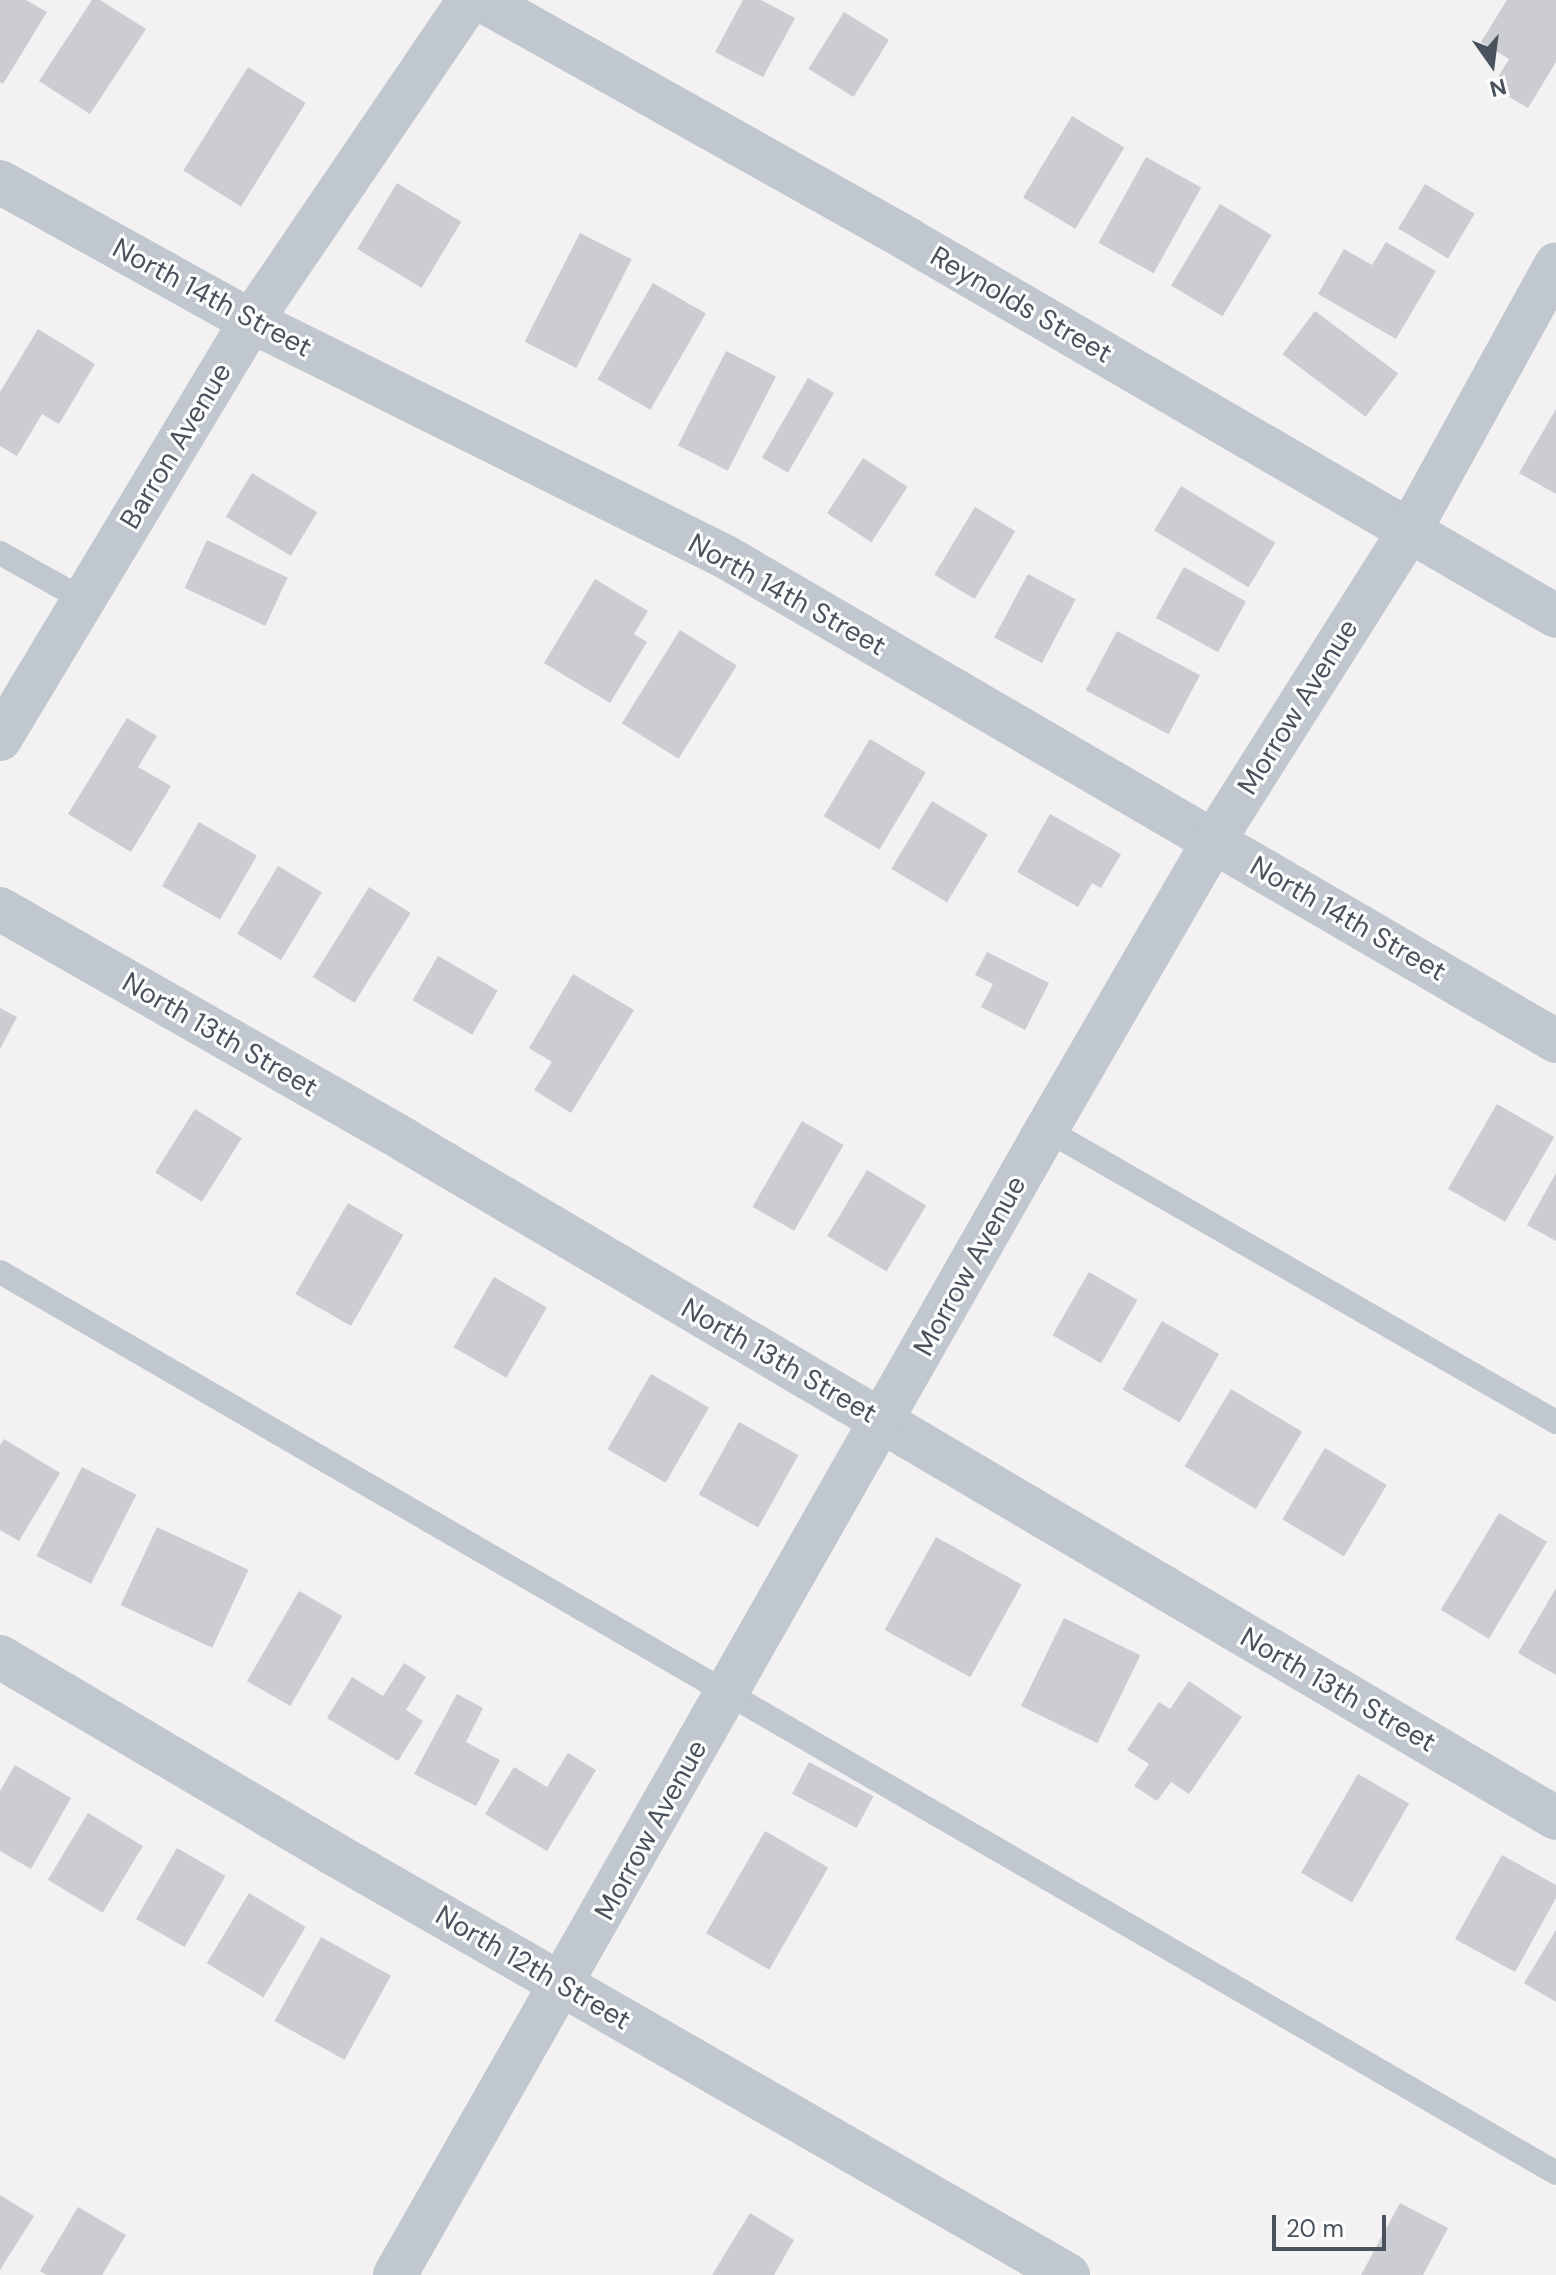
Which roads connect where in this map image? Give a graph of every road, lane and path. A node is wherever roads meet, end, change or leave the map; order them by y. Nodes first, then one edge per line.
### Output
1 (469, 0) edge
2 (482, 0) edge
3 (0, 182) edge
4 (1556, 264) edge
5 (251, 321) junction
6 (1410, 530) junction
7 (0, 553) edge
8 (84, 600) junction
9 (1556, 616) edge
10 (0, 739) edge
11 (1214, 840) junction
12 (0, 909) edge
13 (1556, 1041) edge
14 (1047, 1130) junction
15 (0, 1272) edge
16 (882, 1421) junction
17 (1556, 1422) edge
18 (0, 1657) edge
19 (728, 1692) junction
20 (1556, 1818) edge
21 (563, 1985) junction
22 (1556, 2173) edge
23 (407, 2271) edge
24 (1068, 2275) edge

1 - 5 street, Barron Avenue
2 - 6 street, Reynolds Street
3 - 5 street, North 14th Street
4 - 6 street, Morrow Avenue
5 - 8 street, Barron Avenue
5 - 11 street, North 14th Street
6 - 9 street, Reynolds Street
6 - 11 street, Morrow Avenue
7 - 8 lane
8 - 10 street, Barron Avenue
11 - 13 street, North 14th Street
11 - 14 street, Morrow Avenue
12 - 16 street, North 13th Street
14 - 16 street, Morrow Avenue
14 - 17 lane
15 - 19 lane
16 - 19 street, Morrow Avenue
16 - 20 street, North 13th Street
18 - 21 street, North 12th Street
19 - 21 street, Morrow Avenue
19 - 22 lane
21 - 23 street, Morrow Avenue
21 - 24 street, North 12th Street

